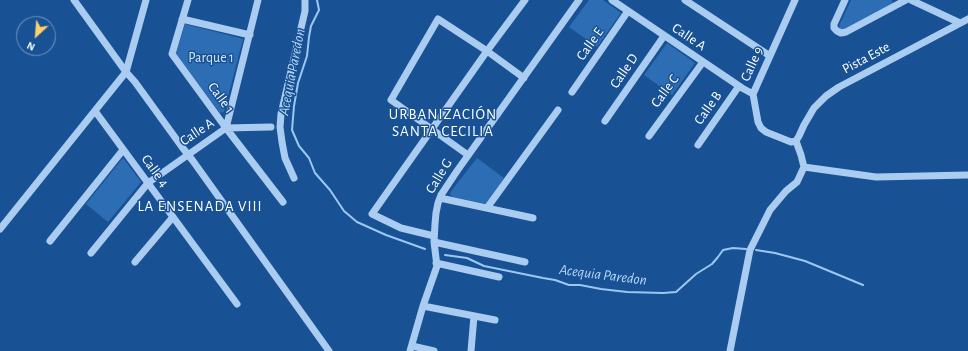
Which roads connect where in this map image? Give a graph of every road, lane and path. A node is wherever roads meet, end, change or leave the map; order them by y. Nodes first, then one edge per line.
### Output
1 (74, 0) edge
2 (146, 0) edge
3 (188, 0) edge
4 (258, 0) edge
5 (305, 0) edge
6 (525, 0) edge
7 (579, 0) edge
8 (612, 0) edge
9 (685, 0) edge
10 (796, 0) edge
11 (845, 0) edge
12 (906, 0) edge
13 (910, 0) edge
14 (628, 12) junction
15 (968, 19) edge
16 (182, 20) junction
17 (960, 23) junction
18 (250, 35) junction
19 (664, 36) junction
20 (487, 51) junction
21 (770, 56) junction
22 (703, 62) junction
23 (126, 72) junction
24 (524, 78) junction
25 (739, 86) junction
26 (572, 92) dead end
27 (753, 94) junction
28 (558, 110) dead end
29 (95, 111) junction
30 (606, 121) dead end
31 (271, 127) dead end
32 (226, 128) junction
33 (432, 130) junction
34 (649, 136) dead end
35 (796, 141) junction
36 (698, 145) dead end
37 (123, 150) junction
38 (187, 154) junction
39 (468, 155) junction
40 (804, 167) junction
41 (968, 175) edge
42 (294, 178) dead end
43 (148, 183) junction
44 (440, 198) junction
45 (283, 202) dead end
46 (487, 208) junction
47 (173, 217) junction
48 (534, 218) dead end
49 (0, 229) edge
50 (434, 240) junction
51 (50, 241) dead end
52 (91, 252) dead end
53 (135, 262) dead end
54 (525, 262) dead end
55 (436, 263) junction
56 (499, 277) dead end
57 (237, 304) dead end
58 (423, 306) junction
59 (474, 316) junction
60 (495, 320) dead end
61 (411, 349) edge
62 (329, 351) edge
63 (434, 351) edge
64 (471, 351) edge
65 (730, 351) edge

1 - 23 street
2 - 23 street
3 - 16 street, Calle 1
4 - 18 street, Calle A
5 - 42 street
6 - 20 street
7 - 24 street, Calle G
8 - 14 street, Calle A
9 - 21 street
10 - 21 street, Calle 9
11 - 12 street
13 - 17 street
14 - 19 street, Calle A
14 - 26 street, Calle E
15 - 17 street, Pista Este
16 - 18 street
16 - 32 street, Calle 1
17 - 35 street, Pista Este
18 - 32 street, Calle A
19 - 22 street, Calle A
19 - 30 street, Calle D
20 - 24 street
20 - 33 street
20 - 33 street
21 - 27 street, Calle 9
22 - 25 street, Calle A
22 - 34 street, Calle C
23 - 29 street
23 - 38 street
24 - 39 street, Calle G
25 - 27 street, Calle A
25 - 36 street, Calle B
27 - 35 street, Calle 9
28 - 46 street
29 - 37 street, Calle 4
29 - 49 street
31 - 32 street
32 - 38 street, Calle A
32 - 45 street, Calle 1
33 - 39 street
33 - 50 street
35 - 40 street
37 - 43 street, Calle 4
37 - 51 street
38 - 43 street, Calle A
38 - 62 street
39 - 44 street, Calle G
40 - 41 street
40 - 65 street
43 - 47 street, Calle 4
43 - 52 street, Calle A
44 - 46 street
44 - 50 street, Calle G
46 - 48 street
47 - 53 street
47 - 57 street, Calle 4
50 - 54 street
50 - 55 street, Calle G
55 - 56 street
55 - 58 street, Calle G
58 - 59 street
58 - 61 street, Calle G
59 - 60 street
59 - 64 street
61 - 63 street

